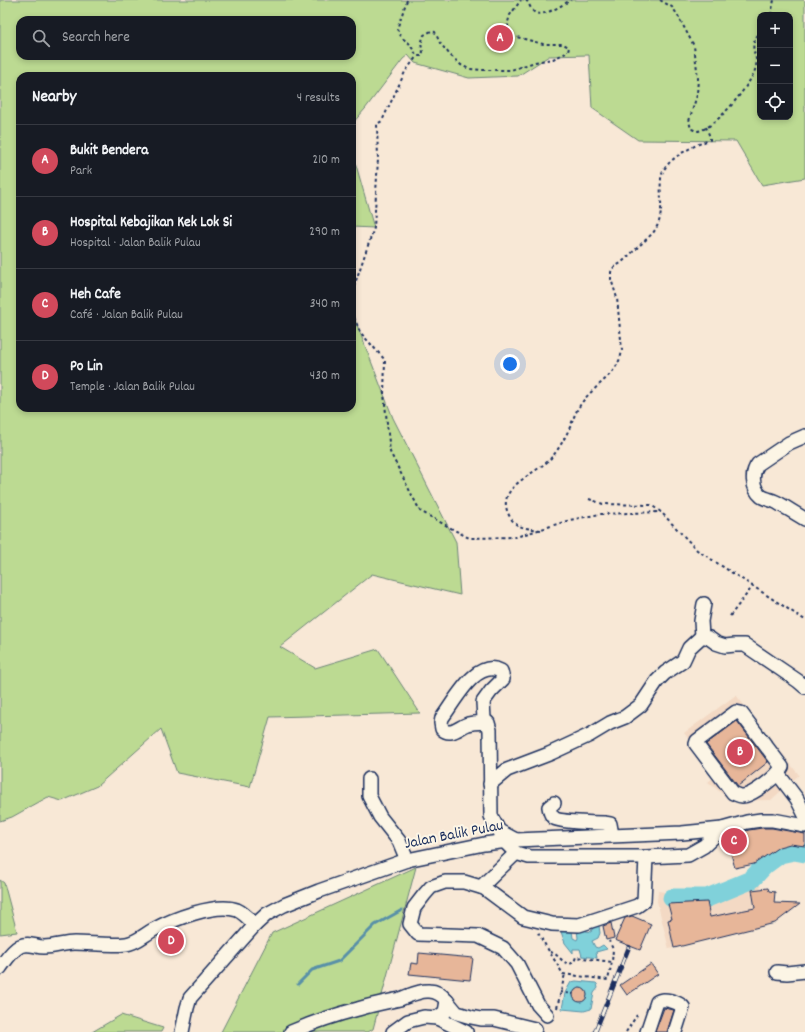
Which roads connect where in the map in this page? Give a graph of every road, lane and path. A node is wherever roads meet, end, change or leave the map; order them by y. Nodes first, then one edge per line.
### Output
1 (407, 0) edge
2 (521, 0) edge
3 (526, 0) edge
4 (571, 0) edge
5 (660, 0) edge
6 (774, 0) edge
7 (771, 12) edge
8 (757, 36) edge
9 (417, 56) junction
10 (706, 127) junction
11 (356, 280) edge
12 (356, 322) edge
13 (805, 436) edge
14 (589, 499) dead end
15 (661, 512) junction
16 (805, 519) edge
17 (541, 530) junction
18 (753, 586) junction
19 (704, 604) dead end
20 (730, 616) dead end
21 (805, 620) edge
22 (702, 636) junction
23 (805, 687) edge
24 (488, 723) junction
25 (778, 774) junction
26 (369, 779) dead end
27 (490, 784) junction
28 (554, 803) dead end
29 (805, 815) edge
30 (805, 826) edge
31 (722, 829) junction
32 (612, 835) junction
33 (510, 840) junction
34 (516, 853) junction
35 (646, 857) junction
36 (407, 860) junction
37 (481, 887) junction
38 (256, 925) junction
39 (533, 930) dead end
40 (608, 941) dead end
41 (550, 952) junction
42 (612, 962) junction
43 (0, 968) edge
44 (805, 971) edge
45 (777, 972) dead end
46 (564, 974) junction
47 (560, 992) junction
48 (573, 994) dead end
49 (447, 1001) junction
50 (552, 1011) joint
51 (637, 1015) dead end
52 (437, 1018) junction
53 (535, 1029) dead end
54 (182, 1032) edge
55 (291, 1032) edge
56 (393, 1032) edge
57 (466, 1032) edge
58 (626, 1032) edge
59 (647, 1032) edge
60 (675, 1032) edge

1 - 9 path
2 - 9 path
3 - 4 path
5 - 10 path
6 - 7 path
8 - 10 path
9 - 11 path
10 - 17 path
12 - 17 path
13 - 16 street
14 - 15 path
15 - 17 path
15 - 18 path
18 - 20 path
18 - 21 path
19 - 22 street
22 - 23 street
22 - 27 street
24 - 24 street
24 - 27 street
25 - 25 street
25 - 29 street
26 - 36 street
27 - 33 street
28 - 32 street
30 - 31 street, Jalan Balik Pulau
31 - 32 street, Jalan Balik Pulau
31 - 35 street
32 - 33 street, Jalan Balik Pulau
33 - 34 street
33 - 36 street, Jalan Balik Pulau
34 - 35 street
34 - 37 street
35 - 37 street
36 - 38 street, Jalan Balik Pulau
37 - 50 street
38 - 43 street
38 - 54 street, Jalan Balik Pulau
39 - 41 path
40 - 42 path
41 - 42 path
41 - 46 path
42 - 46 path
44 - 45 street
46 - 47 path
47 - 48 path
47 - 50 path
49 - 52 street
49 - 53 street
49 - 55 street
51 - 58 path
52 - 56 street
52 - 57 street
59 - 60 street

